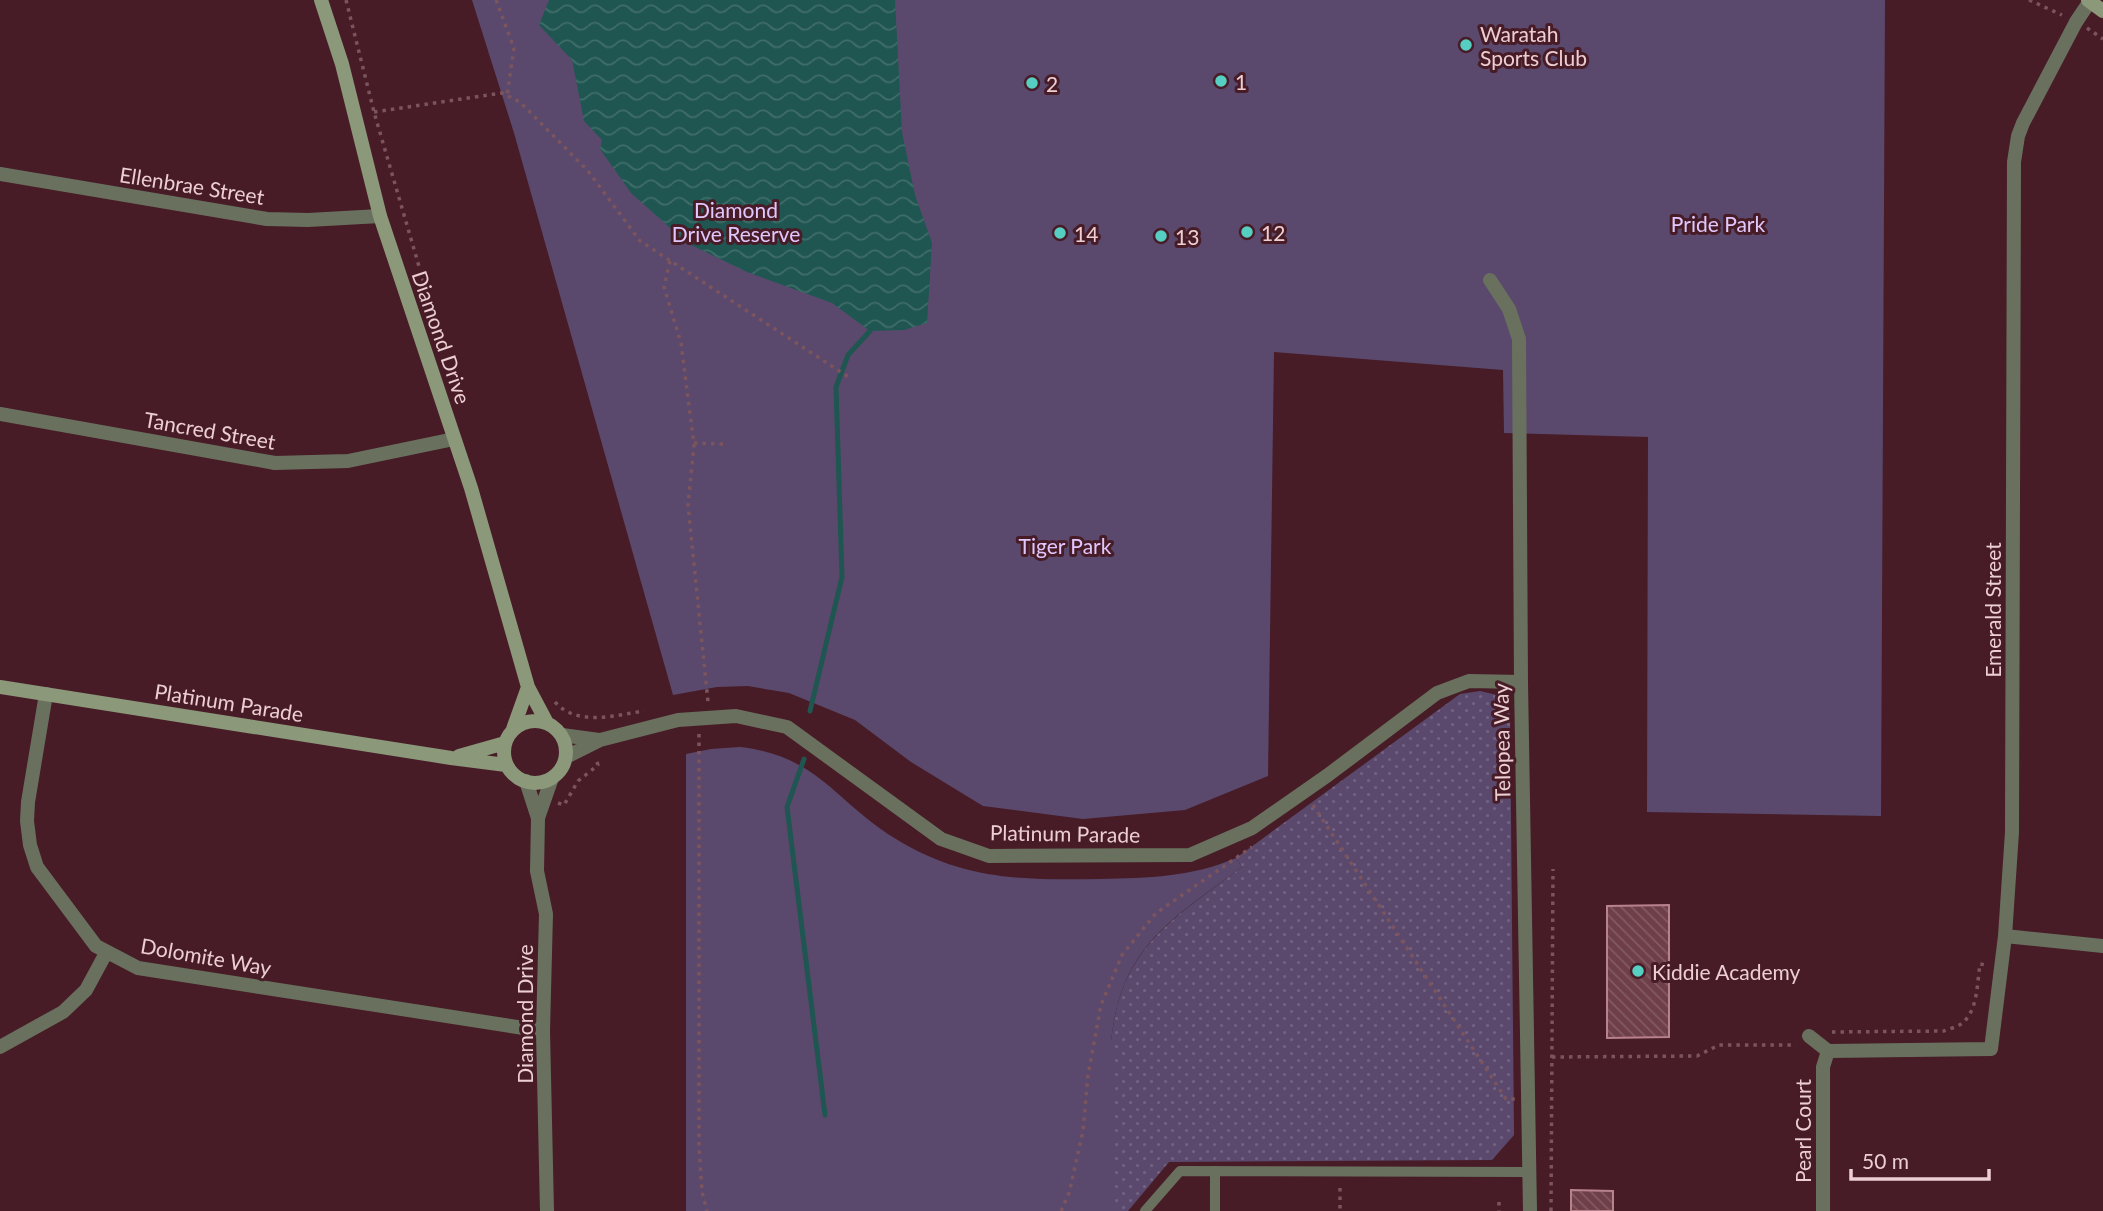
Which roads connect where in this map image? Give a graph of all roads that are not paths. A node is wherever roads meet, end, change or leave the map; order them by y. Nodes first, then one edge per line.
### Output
1 (321, 0) edge
2 (2089, 1) edge
3 (2103, 11) edge
4 (0, 174) edge
5 (380, 216) junction
6 (1490, 280) dead end
7 (0, 414) edge
8 (454, 439) junction
9 (1521, 682) junction
10 (0, 687) edge
11 (528, 687) junction
12 (46, 694) junction
13 (546, 722) junction
14 (513, 729) junction
15 (562, 736) junction
16 (594, 741) junction
17 (505, 743) junction
18 (566, 757) junction
19 (451, 758) junction
20 (506, 765) junction
21 (552, 778) junction
22 (526, 781) junction
23 (538, 818) junction
24 (2005, 936) junction
25 (2103, 946) edge
26 (106, 953) junction
27 (543, 1031) junction
28 (1812, 1038) road end
29 (0, 1046) edge
30 (1828, 1051) junction
31 (1215, 1171) junction
32 (1531, 1172) junction
33 (547, 1211) edge
34 (1145, 1211) edge
35 (1215, 1211) edge
36 (1530, 1211) edge
37 (1823, 1211) edge

1 - 5 street, Diamond Drive
2 - 3 street
2 - 24 street, Emerald Street
4 - 5 street, Ellenbrae Street
5 - 8 street, Diamond Drive
6 - 9 street, Telopea Way
7 - 8 street, Tancred Street
8 - 11 street, Diamond Drive
9 - 16 street, Platinum Parade
9 - 32 street, Telopea Way
10 - 12 street, Platinum Parade
11 - 13 street, Diamond Drive
11 - 14 street
12 - 19 street, Platinum Parade
12 - 26 street, Dolomite Way
13 - 14 street
13 - 15 street
14 - 17 street
15 - 16 street, Platinum Parade
15 - 18 street
16 - 18 street, Platinum Parade
17 - 19 street, Platinum Parade
17 - 20 street
18 - 21 street
19 - 20 street, Platinum Parade
20 - 22 street
21 - 22 street
21 - 23 street, Diamond Drive
22 - 23 street, Diamond Drive
23 - 27 street, Diamond Drive
24 - 25 street
24 - 30 street, Emerald Street
26 - 27 street, Dolomite Way
26 - 29 street
27 - 33 street, Diamond Drive
28 - 30 street
30 - 37 street, Pearl Court
31 - 32 lane
31 - 34 lane
31 - 35 lane
32 - 36 street, Telopea Way

